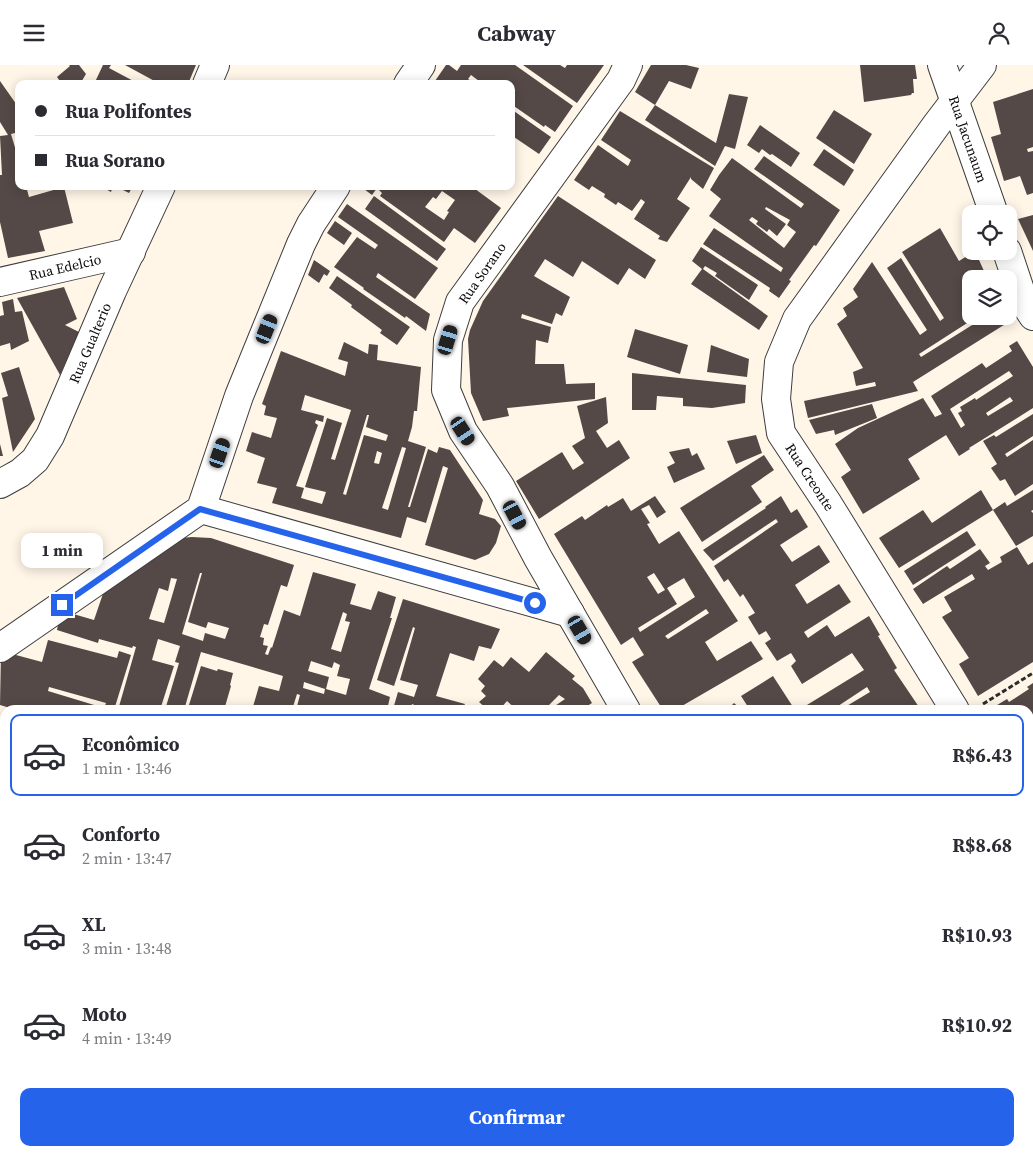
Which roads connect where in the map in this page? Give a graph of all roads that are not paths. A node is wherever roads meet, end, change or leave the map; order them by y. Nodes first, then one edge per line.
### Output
1 (215, 65) edge
2 (421, 65) edge
3 (628, 65) edge
4 (942, 65) edge
5 (982, 65) edge
6 (209, 80) edge
7 (411, 80) edge
8 (955, 102) junction
9 (159, 190) edge
10 (333, 190) edge
11 (991, 205) edge
12 (130, 252) junction
13 (1010, 260) edge
14 (0, 282) edge
15 (1033, 316) edge
16 (0, 484) edge
17 (200, 509) junction
18 (570, 613) junction
19 (0, 648) edge
20 (623, 705) edge
21 (952, 705) edge

1 - 6 street
2 - 7 street
3 - 18 street, Rua Sorano
4 - 8 street, Rua Jacunaum
5 - 8 street, Rua Creonte
8 - 11 street, Rua Jacunaum
8 - 21 street, Rua Creonte
9 - 12 street, Rua Gualterio
10 - 17 street
12 - 14 street, Rua Edelcio
12 - 16 street, Rua Gualterio
13 - 15 street
17 - 18 street
17 - 19 street
18 - 20 street, Rua Sorano

